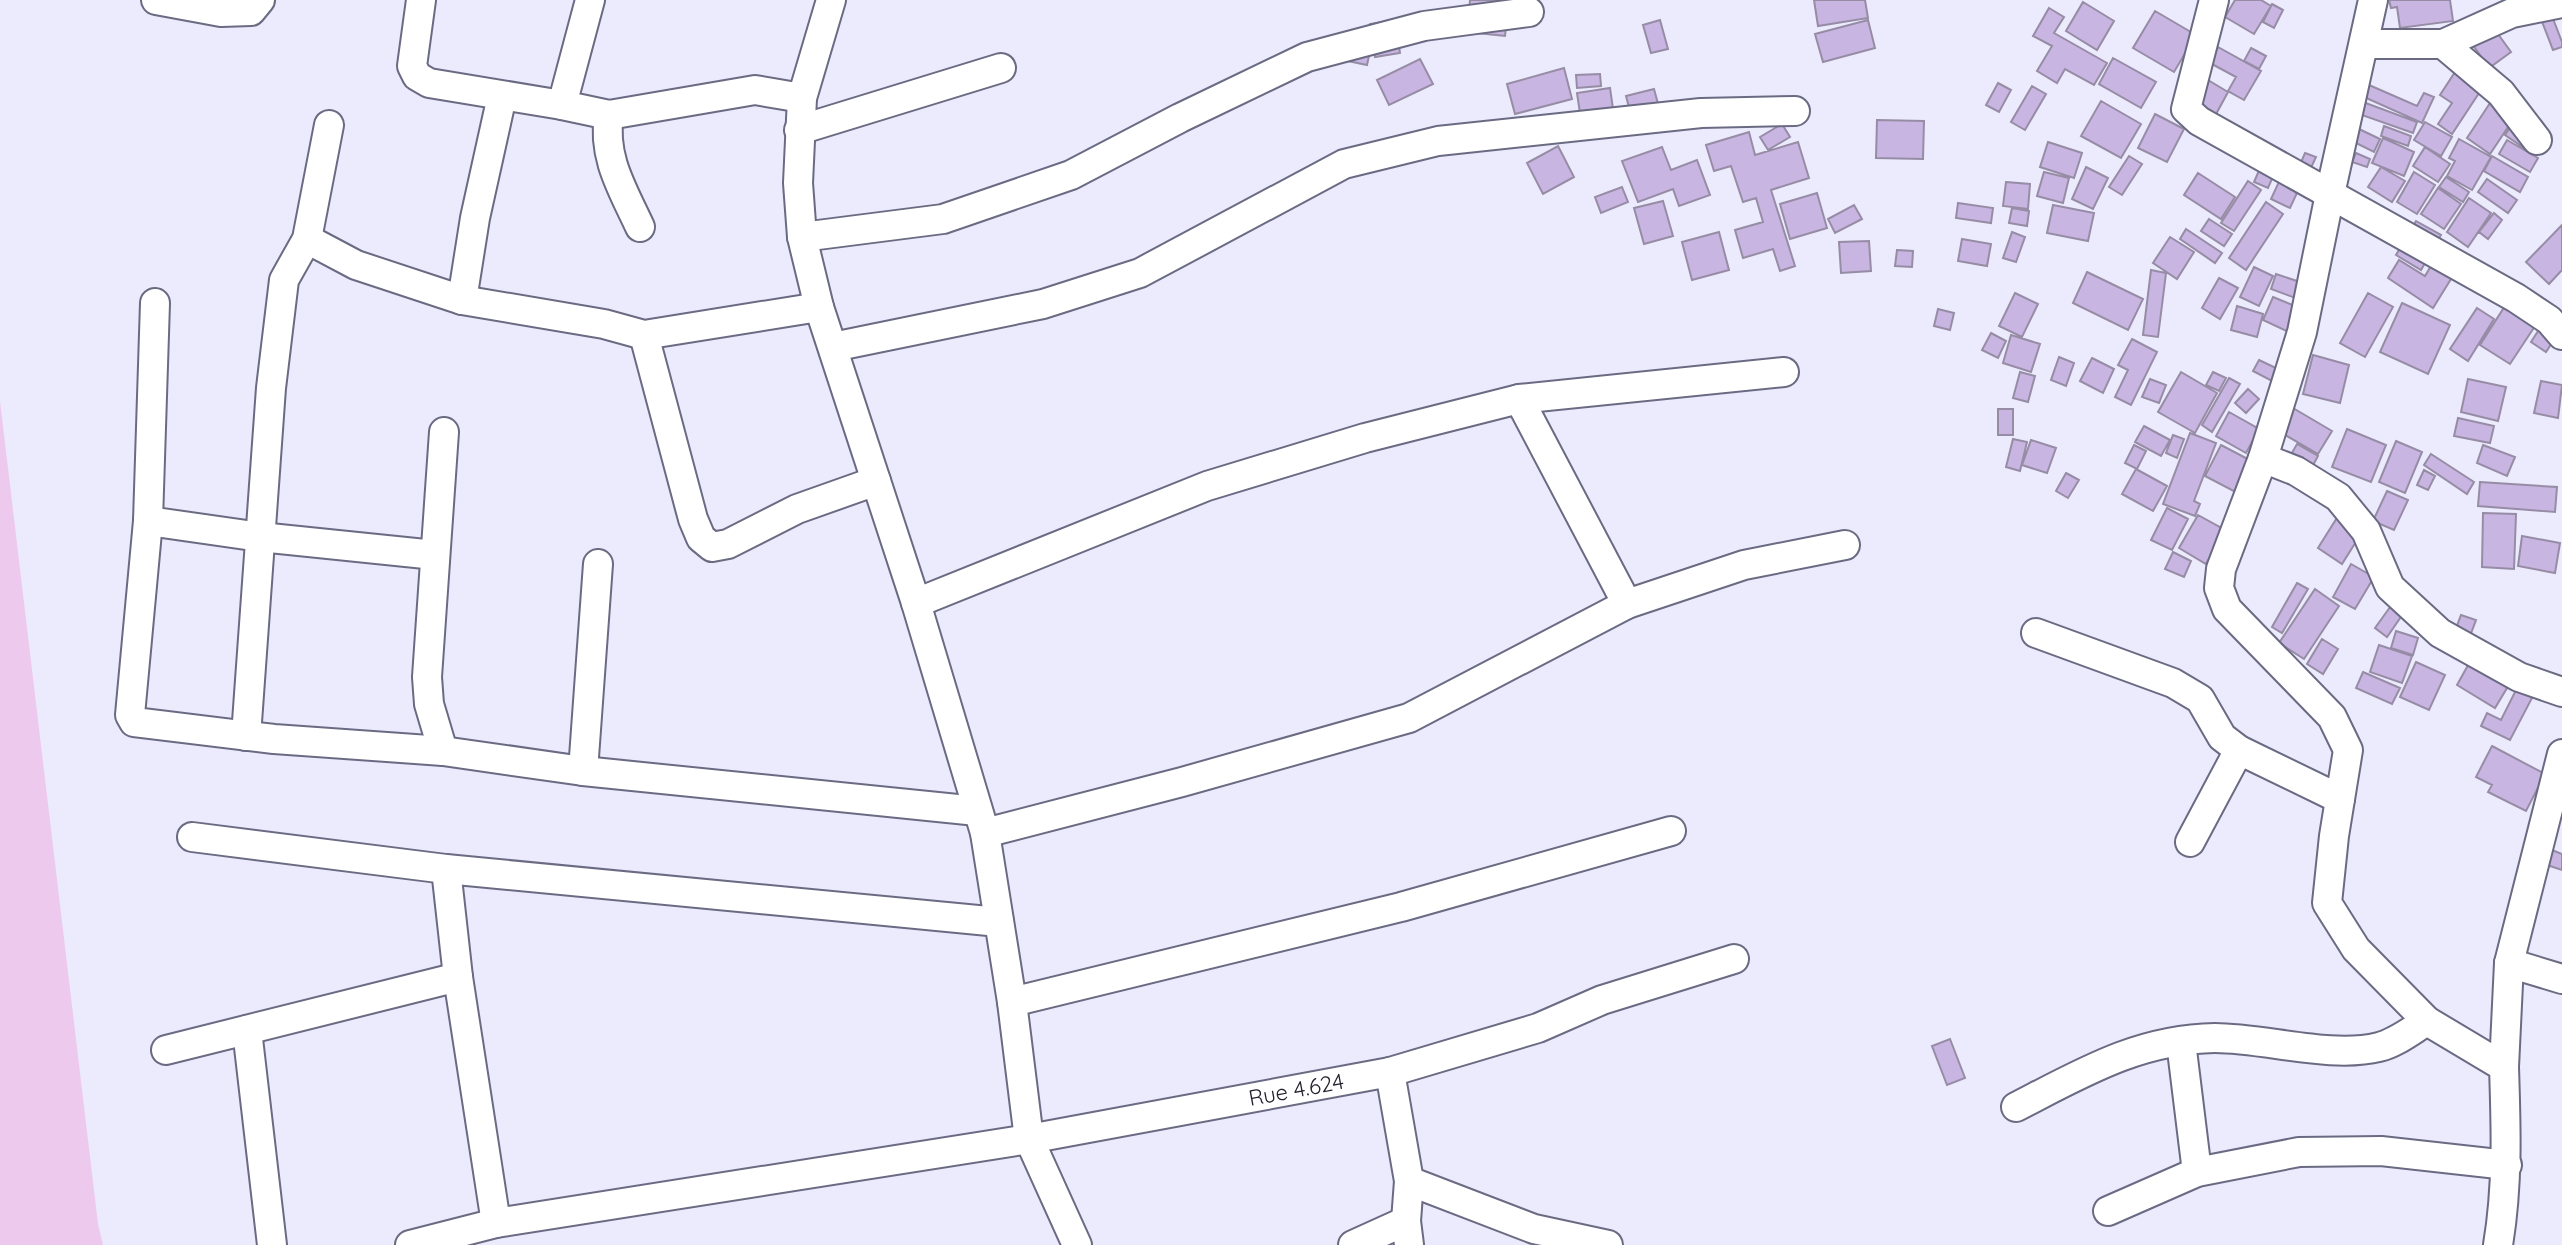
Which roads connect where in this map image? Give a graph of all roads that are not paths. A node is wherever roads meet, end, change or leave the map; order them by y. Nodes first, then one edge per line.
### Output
1 (156, 0) edge
2 (260, 0) edge
3 (421, 0) edge
4 (590, 0) edge
5 (831, 0) edge
6 (2214, 0) edge
7 (2373, 0) edge
8 (2562, 3) edge
9 (1529, 12) dead end
10 (2364, 44) junction
11 (2443, 44) junction
12 (1001, 68) dead end
13 (502, 96) junction
14 (802, 98) junction
15 (562, 105) junction
16 (1795, 111) dead end
17 (609, 115) junction
18 (329, 125) dead end
19 (799, 130) junction
20 (2537, 140) dead end
21 (2330, 194) junction
22 (640, 227) dead end
23 (802, 237) junction
24 (307, 239) junction
25 (462, 300) junction
26 (155, 303) dead end
27 (819, 307) junction
28 (2558, 322) edge
29 (644, 335) junction
30 (833, 347) junction
31 (1784, 372) dead end
32 (1519, 399) junction
33 (444, 432) dead end
34 (2263, 458) junction
35 (876, 481) junction
36 (148, 521) junction
37 (260, 537) junction
38 (1845, 545) dead end
39 (435, 555) junction
40 (598, 564) dead end
41 (916, 603) junction
42 (1627, 604) junction
43 (2036, 633) dead end
44 (2562, 692) edge
45 (246, 736) junction
46 (2239, 750) junction
47 (443, 751) junction
48 (2562, 754) edge
49 (583, 771) junction
50 (2557, 798) edge
51 (2340, 799) junction
52 (981, 822) junction
53 (1671, 831) dead end
54 (192, 837) dead end
55 (2190, 842) dead end
56 (446, 869) junction
57 (999, 922) junction
58 (1734, 959) dead end
59 (2509, 963) junction
60 (458, 977) junction
61 (2562, 979) edge
62 (1012, 1002) junction
63 (2427, 1021) junction
64 (247, 1030) junction
65 (2181, 1042) junction
66 (166, 1050) dead end
67 (2504, 1067) junction
68 (1390, 1072) junction
69 (2016, 1107) dead end
70 (1029, 1139) junction
71 (2507, 1165) junction
72 (2197, 1172) junction
73 (1409, 1181) junction
74 (2108, 1211) dead end
75 (496, 1223) junction
76 (1407, 1233) edge
77 (272, 1245) edge
78 (410, 1245) edge
79 (1077, 1245) edge
80 (1353, 1245) edge
81 (1608, 1245) edge
82 (2498, 1245) edge

1 - 2 street
3 - 13 street
4 - 15 street
5 - 14 street
6 - 21 street
7 - 10 street
8 - 11 street
9 - 23 street
10 - 11 street
10 - 21 street
11 - 20 street
12 - 19 street
13 - 15 street
13 - 25 street
14 - 17 street
14 - 19 street
15 - 17 street
16 - 30 street
17 - 22 street
18 - 24 street
19 - 23 street
21 - 28 street
21 - 34 street
23 - 27 street
24 - 25 street
24 - 37 street
25 - 29 street
26 - 36 street
27 - 29 street
27 - 30 street
29 - 35 street
30 - 35 street
31 - 32 street
32 - 41 street
32 - 42 street
33 - 39 street
34 - 44 street
34 - 51 street
35 - 41 street
36 - 37 street
36 - 45 street
37 - 39 street
37 - 45 street
38 - 42 street
39 - 47 street
40 - 49 street
41 - 52 street
42 - 52 street
43 - 46 street
45 - 47 street
46 - 51 street
46 - 55 street
47 - 49 street
48 - 50 street
49 - 52 street
50 - 59 street
51 - 63 street
52 - 57 street
53 - 62 street
54 - 56 street
56 - 57 street
56 - 60 street
57 - 62 street
58 - 68 street, Rue 4.624
59 - 61 street
59 - 67 street
60 - 64 street
60 - 75 street
62 - 70 street
63 - 65 street
63 - 67 street
64 - 66 street
64 - 77 street
65 - 69 street
65 - 72 street
67 - 71 street
68 - 70 street, Rue 4.624
68 - 73 street
70 - 75 street, Rue 4.624
70 - 79 street
71 - 72 street
71 - 82 street
72 - 74 street
73 - 76 street
73 - 81 street
75 - 78 street, Rue 4.624
76 - 80 street

